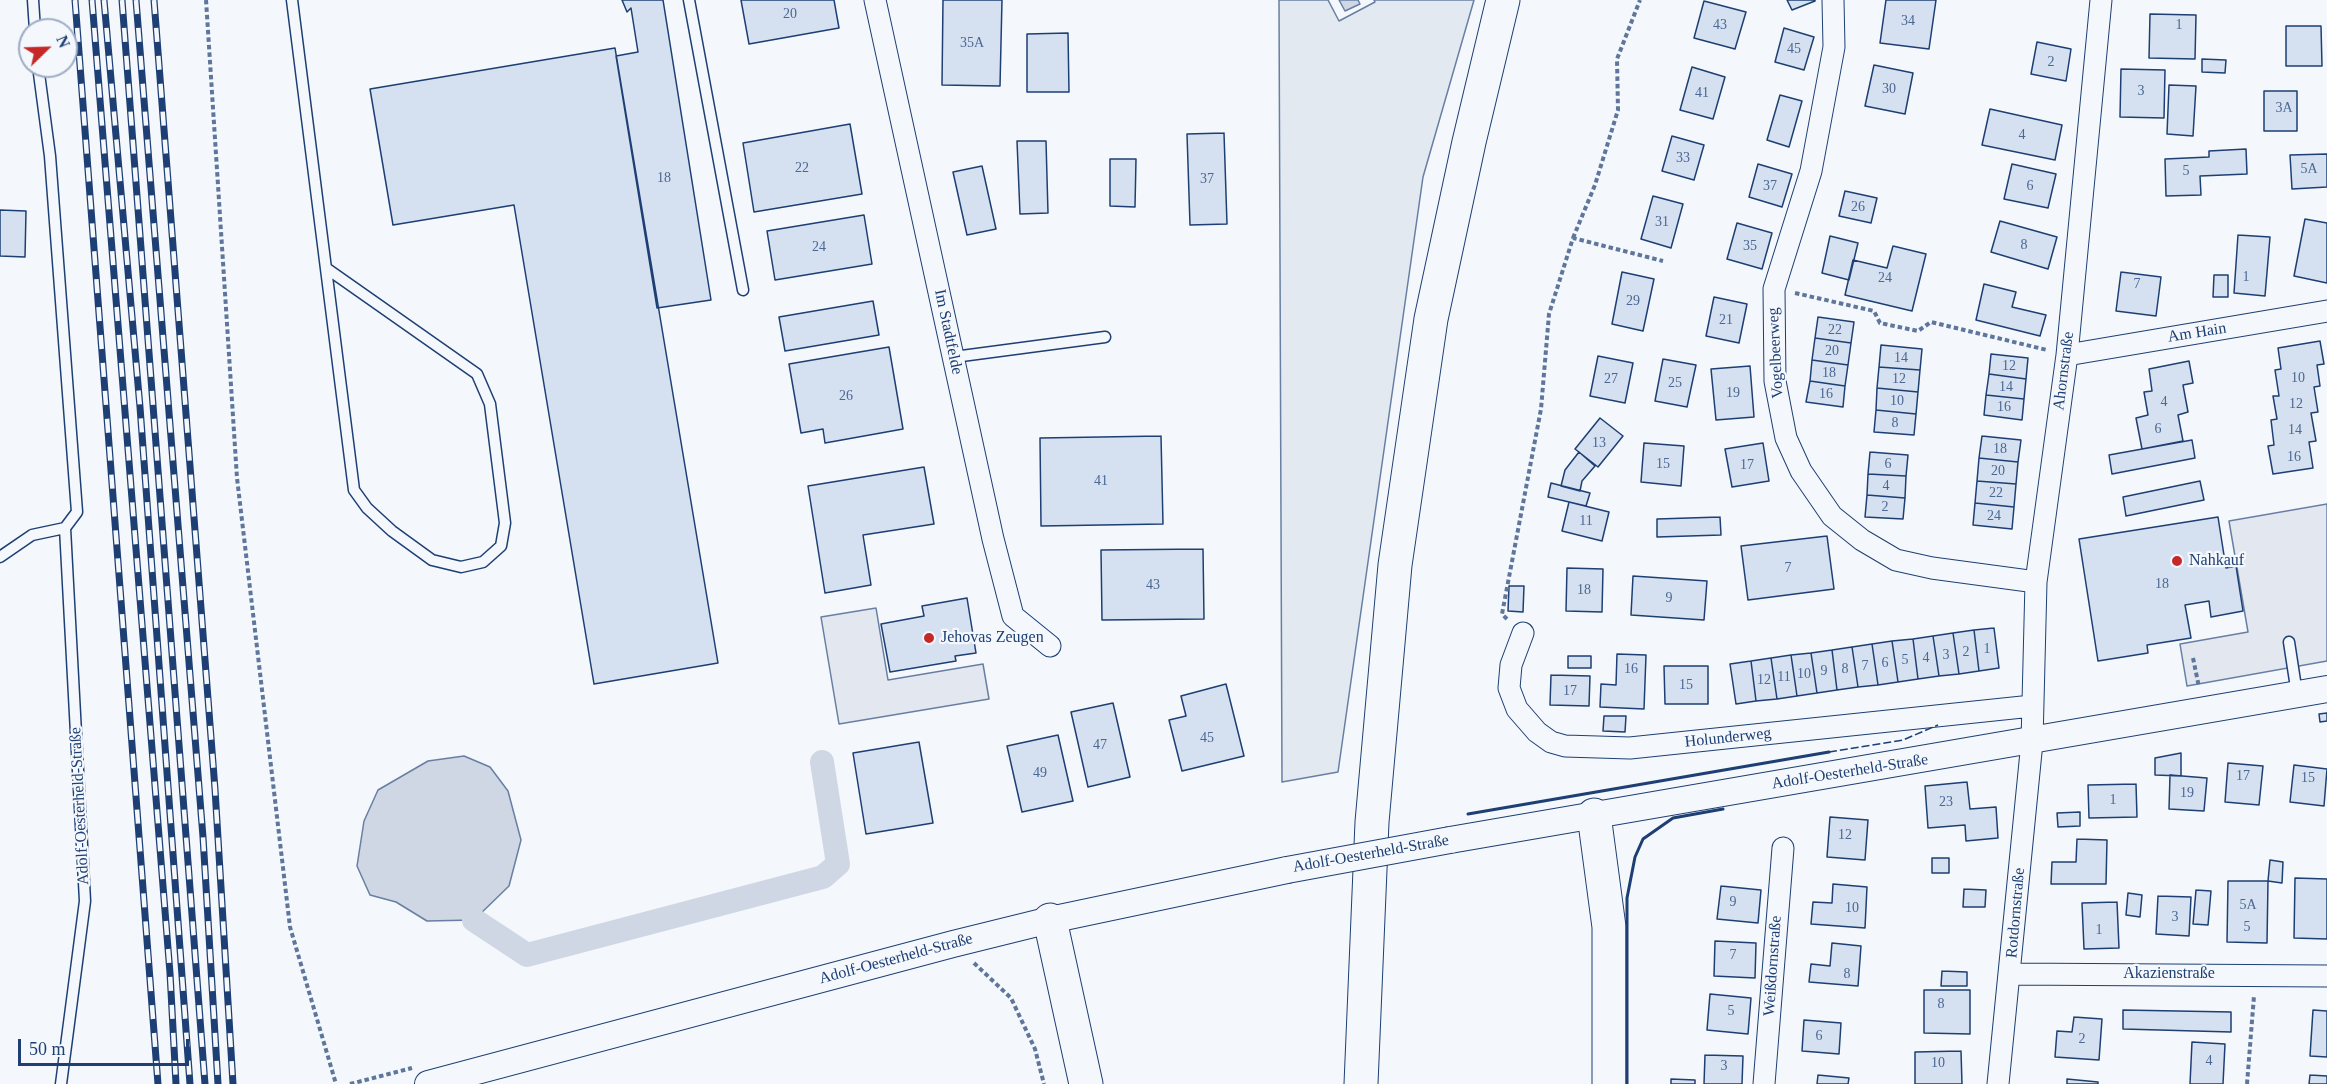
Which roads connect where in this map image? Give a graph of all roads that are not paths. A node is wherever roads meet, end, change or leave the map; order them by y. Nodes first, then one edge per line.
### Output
1 (33, 0) edge
2 (292, 0) edge
3 (689, 0) edge
4 (875, 0) edge
5 (1503, 0) edge
6 (1833, 0) edge
7 (2101, 0) edge
8 (34, 18) edge
9 (40, 78) edge
10 (326, 268) junction
11 (743, 290) dead end
12 (2327, 311) edge
13 (1106, 337) dead end
14 (2067, 355) junction
15 (954, 357) junction
16 (64, 528) junction
17 (0, 557) edge
18 (2037, 582) junction
19 (1523, 633) road end
20 (2289, 642) dead end
21 (1050, 646) dead end
22 (2327, 689) edge
23 (2297, 694) junction
24 (2032, 706) junction
25 (2032, 742) junction
26 (1594, 815) junction
27 (1783, 848) dead end
28 (1050, 920) junction
29 (2010, 974) junction
30 (2327, 976) edge
31 (61, 1084) edge
32 (428, 1084) edge
33 (1086, 1084) edge
34 (1361, 1084) edge
35 (1610, 1084) edge
36 (1764, 1084) edge
37 (1998, 1084) edge

1 - 8 lane
2 - 10 lane
3 - 11 lane
4 - 15 street, Im Stadtfelde
5 - 34 main road
6 - 18 street, Vogelbeerweg
7 - 14 street, Ahornstraße
9 - 16 lane
10 - 10 lane
12 - 14 street, Am Hain
13 - 15 lane
14 - 18 street, Ahornstraße
15 - 21 street, Im Stadtfelde
16 - 17 lane
16 - 31 lane, Adolf-Oesterheld-Straße
18 - 24 street, Ahornstraße
19 - 24 street, Holunderweg
20 - 23 lane
22 - 23 street, Adolf-Oesterheld-Straße
23 - 25 street, Adolf-Oesterheld-Straße
24 - 25 street, Ahornstraße
25 - 26 street, Adolf-Oesterheld-Straße
25 - 29 street, Rotdornstraße
26 - 28 street, Adolf-Oesterheld-Straße, bridge
26 - 35 main road
27 - 36 street, Weißdornstraße
28 - 32 street, Adolf-Oesterheld-Straße
28 - 33 main road
29 - 30 street, Akazienstraße
29 - 37 street, Rotdornstraße

